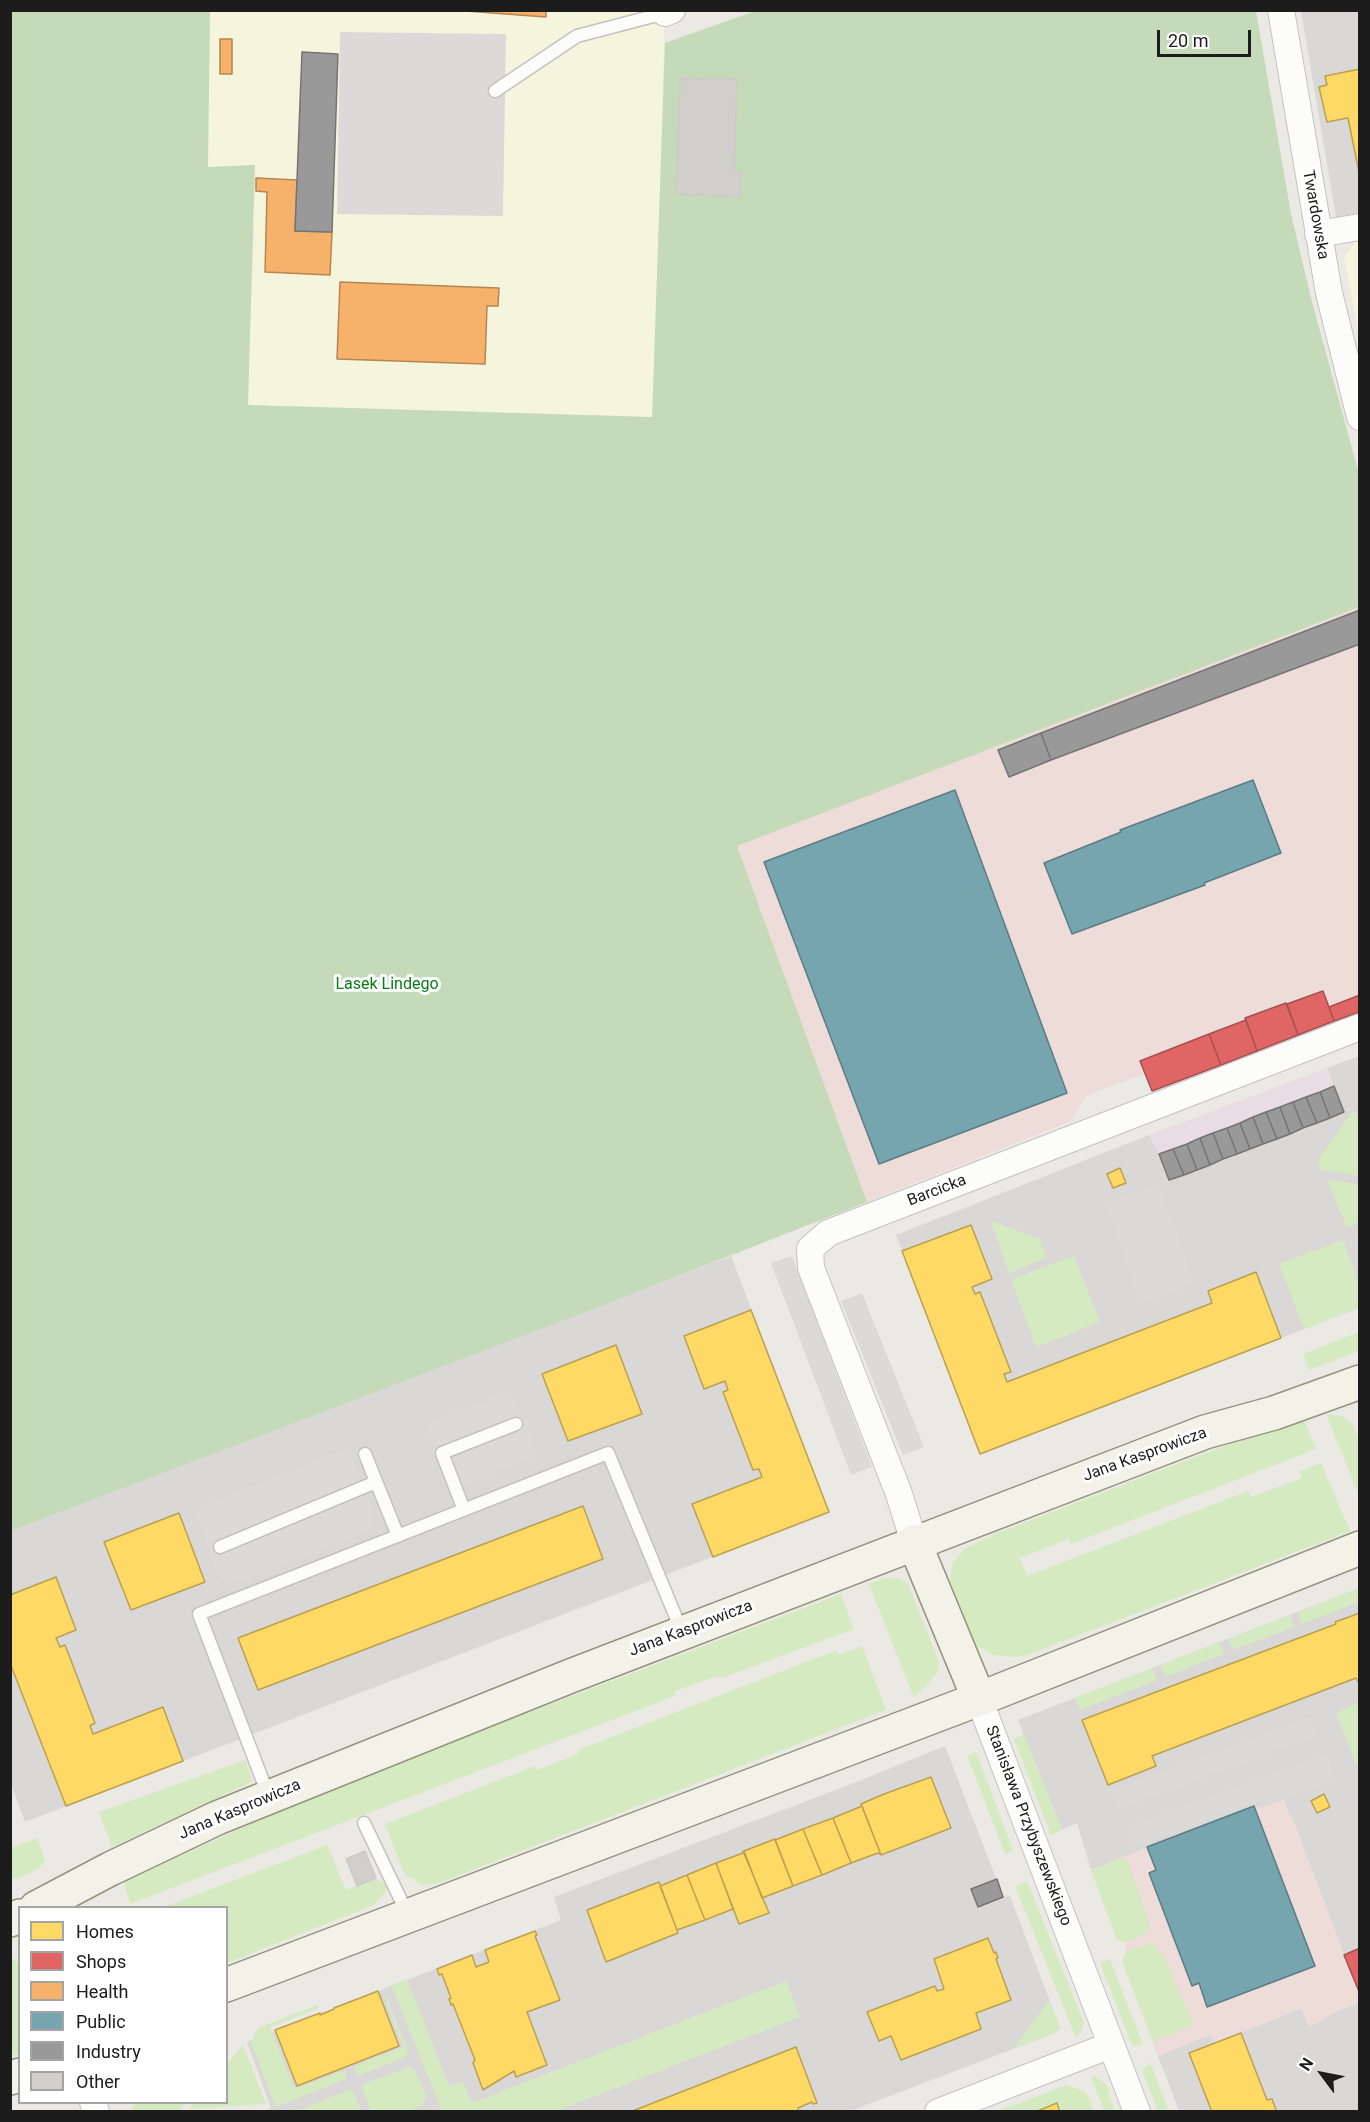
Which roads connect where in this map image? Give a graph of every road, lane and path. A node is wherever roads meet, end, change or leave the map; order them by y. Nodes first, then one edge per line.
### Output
1 (1281, 10) edge
2 (669, 12) edge
3 (631, 16) edge
4 (495, 91) dead end
5 (1359, 227) edge
6 (1318, 234) junction
7 (1359, 417) edge
8 (1359, 1028) edge
9 (1359, 1382) edge
10 (516, 1424) dead end
11 (365, 1454) dead end
12 (376, 1482) junction
13 (464, 1510) junction
14 (398, 1536) junction
15 (914, 1542) junction
16 (220, 1547) dead end
17 (1359, 1548) edge
18 (682, 1633) junction
19 (979, 1699) junction
20 (269, 1797) junction
21 (364, 1823) dead end
22 (40, 1906) edge
23 (409, 1916) junction
24 (228, 1984) edge
25 (1111, 2045) junction
26 (938, 2112) edge
27 (1137, 2112) edge

1 - 6 street, Twardowska
2 - 3 lane
3 - 4 lane
5 - 6 street
6 - 7 street, Twardowska
8 - 15 street, Barcicka
9 - 15 street, Jana Kasprowicza
10 - 13 lane
11 - 12 lane
12 - 14 lane
12 - 16 lane
13 - 14 lane
13 - 18 lane
14 - 20 lane
15 - 18 street, Jana Kasprowicza
15 - 19 street, Stanisława Przybyszewskiego
17 - 19 street
18 - 20 street, Jana Kasprowicza
19 - 23 street
19 - 25 street, Stanisława Przybyszewskiego
20 - 22 street, Jana Kasprowicza
21 - 23 lane
23 - 24 street
25 - 26 street
25 - 27 street, Stanisława Przybyszewskiego

